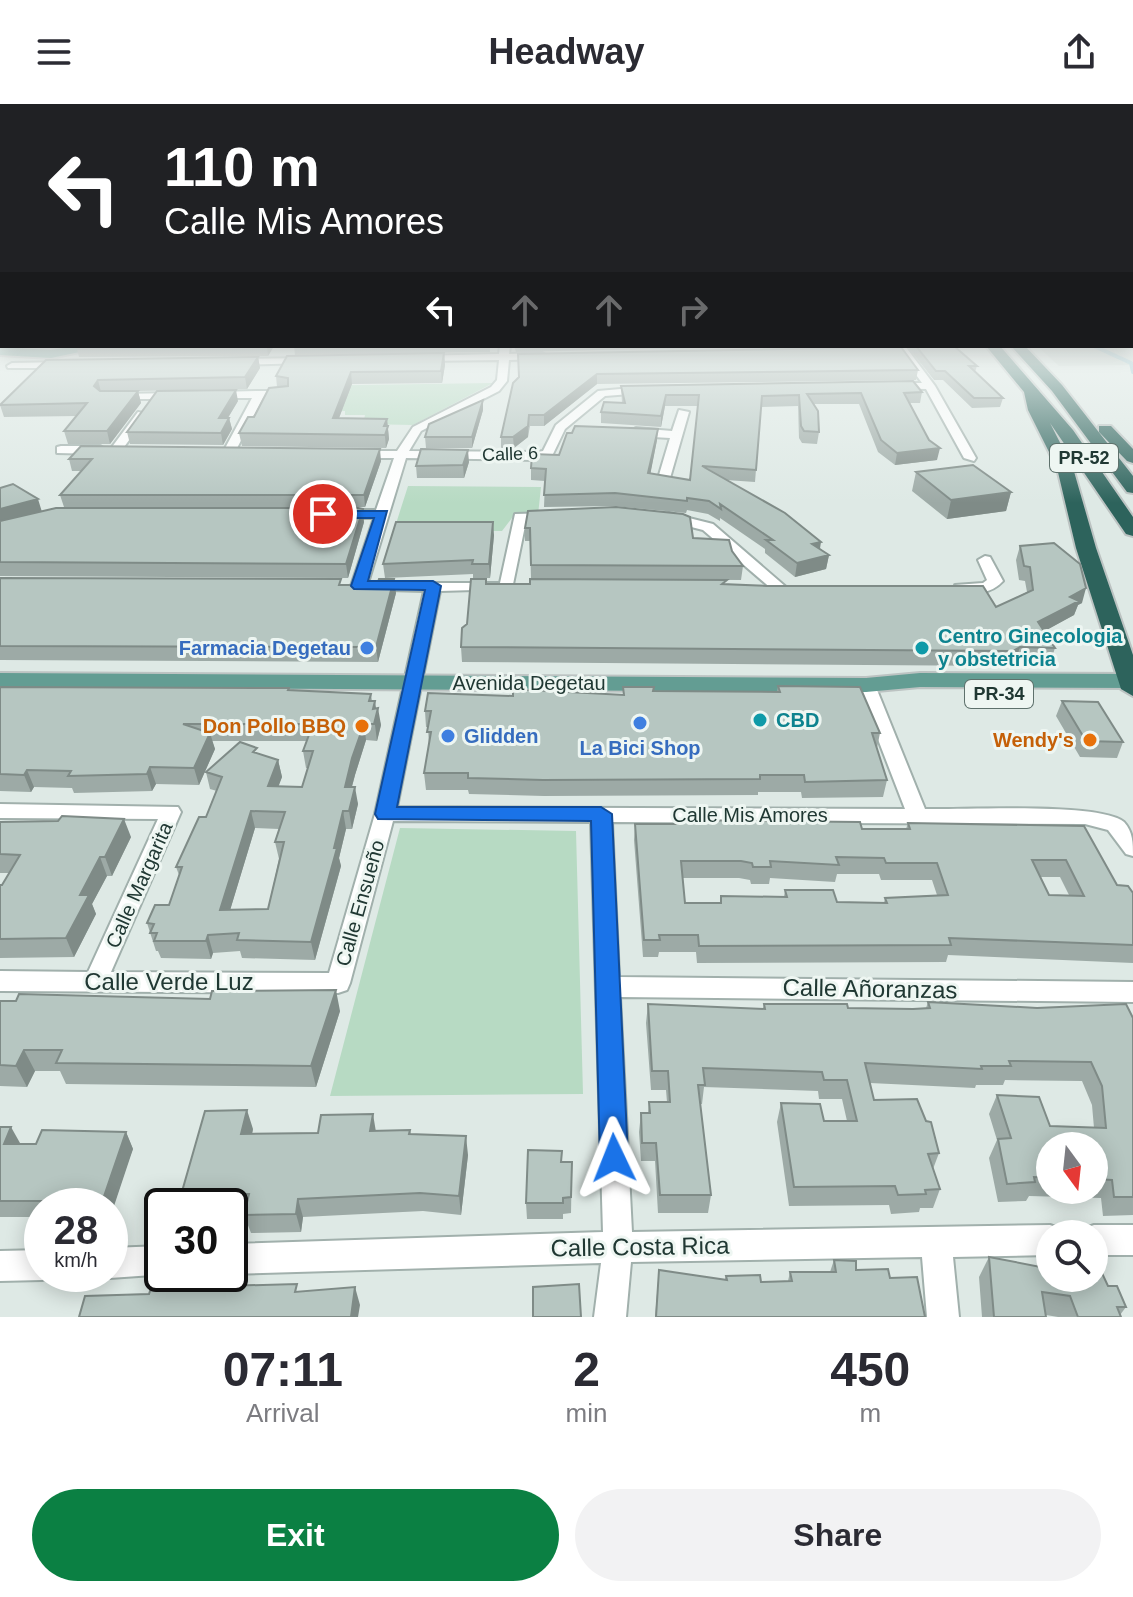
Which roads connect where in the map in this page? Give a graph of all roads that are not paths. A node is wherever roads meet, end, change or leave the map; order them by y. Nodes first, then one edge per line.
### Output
1 (494, 390) edge
2 (658, 390) edge
3 (932, 390) edge
4 (1031, 390) joint
5 (1058, 390) edge
6 (1059, 390) edge
7 (259, 394) junction
8 (284, 394) edge
9 (200, 395) edge
10 (155, 396) junction
11 (185, 396) edge
12 (105, 397) edge
13 (683, 412) dead end
14 (560, 427) junction
15 (575, 428) edge
16 (619, 431) edge
17 (677, 435) junction
18 (61, 450) dead end
19 (115, 451) junction
20 (129, 451) edge
21 (214, 452) edge
22 (340, 454) edge
23 (401, 454) junction
24 (970, 458) dead end
25 (1133, 458) edge
26 (662, 485) edge
27 (1133, 488) edge
28 (320, 514) edge
29 (382, 514) junction
30 (568, 516) edge
31 (658, 516) edge
32 (1133, 530) edge
33 (985, 560) dead end
34 (433, 586) junction
35 (749, 587) edge
36 (943, 588) edge
37 (0, 680) edge
38 (412, 683) junction
39 (866, 685) junction
40 (1132, 687) edge
41 (0, 811) edge
42 (385, 814) junction
43 (601, 814) junction
44 (918, 816) junction
45 (1133, 849) edge
46 (0, 981) edge
47 (95, 982) junction
48 (338, 983) joint
49 (607, 987) junction
50 (1133, 992) edge
51 (936, 1240) junction
52 (1036, 1240) edge
53 (1108, 1240) edge
54 (1133, 1240) edge
55 (618, 1247) junction
56 (248, 1258) edge
57 (24, 1265) edge
58 (0, 1266) edge
59 (610, 1317) edge
60 (943, 1317) edge

1 - 23 street
2 - 14 street, Calle 6
3 - 24 street
4 - 32 highway, PR-52
4 - 40 highway
5 - 27 highway, PR-52
6 - 25 highway
7 - 8 street
7 - 9 street
7 - 21 street
10 - 11 street
10 - 12 street
10 - 19 street
13 - 17 street
14 - 15 street
14 - 23 street, Calle 6
16 - 17 street
17 - 26 street
18 - 19 street
19 - 20 street
22 - 23 street, Calle 6
23 - 29 street
28 - 29 street
29 - 34 street
30 - 34 street
31 - 35 street
33 - 36 street
34 - 38 street, Calle Ensueño
37 - 38 main road, Avenida Degetau / PR-34
38 - 39 main road, Avenida Degetau / PR-34
38 - 42 street, Calle Ensueño
39 - 40 main road, Avenida Degetau / PR-34
39 - 44 street
41 - 47 street, Calle Margarita
42 - 43 street, Calle Mis Amores
42 - 48 street, Calle Ensueño
43 - 44 street, Calle Mis Amores
43 - 49 street
44 - 45 street, Calle Mis Amores
46 - 47 street, Calle Verde Luz
47 - 48 street, Calle Verde Luz
49 - 50 street, Calle Añoranzas
49 - 55 street
51 - 52 street, Calle Costa Rica
51 - 55 street, Calle Costa Rica
51 - 60 street
53 - 54 street
55 - 56 street, Calle Costa Rica
55 - 59 street
57 - 58 street

